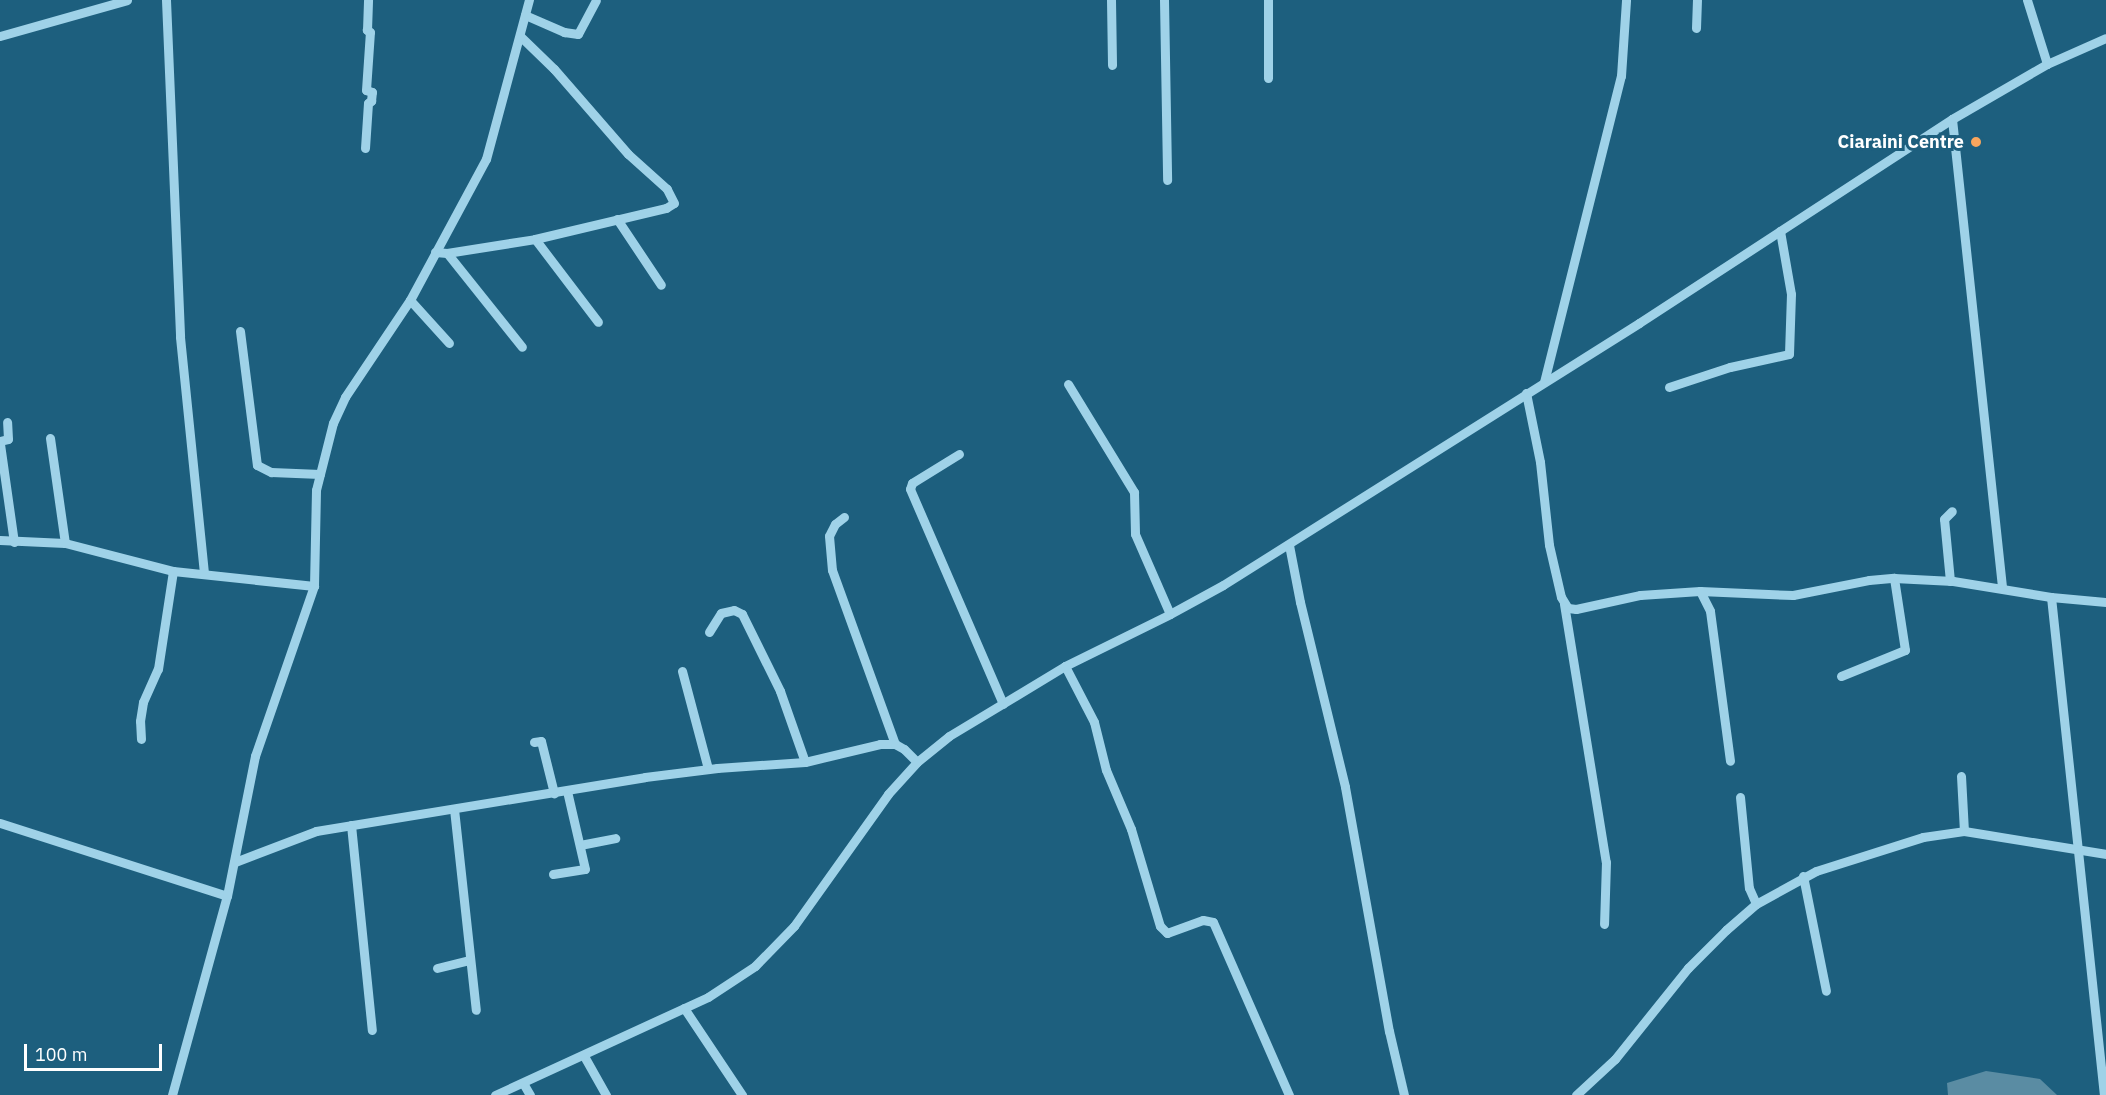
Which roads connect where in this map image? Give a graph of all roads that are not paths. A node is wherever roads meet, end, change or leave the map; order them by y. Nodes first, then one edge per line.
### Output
1 (127, 0) edge
2 (166, 0) edge
3 (368, 0) edge
4 (529, 0) edge
5 (596, 0) edge
6 (1111, 0) edge
7 (1164, 0) edge
8 (1268, 0) edge
9 (1626, 0) edge
10 (1697, 0) edge
11 (2027, 0) edge
12 (525, 15) junction
13 (1696, 28) dead end
14 (0, 36) edge
15 (520, 36) junction
16 (2106, 38) edge
17 (2047, 64) junction
18 (1112, 65) dead end
19 (1268, 78) dead end
20 (1952, 119) junction
21 (365, 148) dead end
22 (1167, 180) dead end
23 (617, 219) junction
24 (1780, 231) junction
25 (535, 239) junction
26 (435, 252) junction
27 (447, 253) junction
28 (661, 285) dead end
29 (410, 300) junction
30 (598, 322) dead end
31 (240, 331) dead end
32 (449, 343) dead end
33 (522, 347) dead end
34 (1544, 382) junction
35 (1068, 384) dead end
36 (1669, 387) dead end
37 (1526, 393) junction
38 (7, 422) dead end
39 (50, 438) dead end
40 (0, 442) edge
41 (959, 454) dead end
42 (320, 474) junction
43 (1952, 511) dead end
44 (844, 517) dead end
45 (0, 540) edge
46 (14, 542) junction
47 (64, 543) junction
48 (1289, 545) junction
49 (173, 571) junction
50 (204, 574) junction
51 (1894, 578) junction
52 (1950, 581) junction
53 (314, 586) junction
54 (2002, 587) junction
55 (1700, 591) junction
56 (2051, 597) junction
57 (2106, 602) edge
58 (1563, 604) junction
59 (1170, 614) junction
60 (709, 632) dead end
61 (1065, 666) junction
62 (682, 670) dead end
63 (1841, 676) dead end
64 (1003, 704) junction
65 (141, 739) dead end
66 (534, 742) dead end
67 (895, 744) junction
68 (1730, 761) dead end
69 (805, 762) junction
70 (917, 762) junction
71 (708, 769) junction
72 (1961, 776) dead end
73 (567, 791) junction
74 (554, 793) junction
75 (1740, 797) dead end
76 (454, 809) junction
77 (0, 823) edge
78 (351, 825) junction
79 (1964, 831) junction
80 (615, 837) dead end
81 (580, 845) junction
82 (2078, 850) junction
83 (2106, 854) edge
84 (235, 862) junction
85 (553, 874) dead end
86 (1803, 876) junction
87 (227, 896) junction
88 (1756, 904) junction
89 (1604, 924) dead end
90 (470, 960) junction
91 (436, 968) dead end
92 (1826, 991) dead end
93 (684, 1008) junction
94 (476, 1010) dead end
95 (372, 1030) dead end
96 (584, 1056) junction
97 (523, 1083) junction
98 (172, 1095) edge
99 (495, 1095) edge
100 (530, 1095) edge
101 (606, 1095) edge
102 (742, 1095) edge
103 (1289, 1095) edge
104 (1404, 1095) edge
105 (1576, 1095) edge
106 (2104, 1095) edge

1 - 14 street
2 - 50 street
3 - 21 street
4 - 12 street
5 - 12 street
6 - 18 street
7 - 22 street
8 - 19 street
9 - 34 street
10 - 13 street
11 - 17 street
12 - 15 street
15 - 23 street
15 - 26 street
16 - 17 street
17 - 20 street
20 - 24 street
20 - 54 street
23 - 25 street
23 - 28 street
24 - 34 street
24 - 36 street
25 - 27 street
25 - 30 street
26 - 27 street
26 - 29 street
27 - 33 street
29 - 32 street
29 - 42 street
31 - 42 street
34 - 37 street
35 - 59 street
37 - 48 street
37 - 58 street
38 - 40 street
39 - 47 street
40 - 46 street
41 - 64 street
42 - 53 street
43 - 52 street
44 - 67 street
45 - 46 street
46 - 47 street
47 - 49 street
48 - 59 street
48 - 104 street
49 - 50 street
49 - 65 street
50 - 53 street
51 - 52 street
51 - 55 street
51 - 63 street
52 - 54 street
53 - 84 street
54 - 56 street
55 - 58 street
55 - 68 street
56 - 57 street
56 - 82 street
58 - 89 street
59 - 61 street
60 - 69 street
61 - 64 street
61 - 103 street
62 - 71 street
64 - 70 street
66 - 74 street
67 - 69 street
67 - 70 street
69 - 71 street
70 - 93 street
71 - 73 street
72 - 79 street
73 - 74 street
73 - 81 street
74 - 76 street
75 - 88 street
76 - 78 street
76 - 90 street
77 - 87 street
78 - 84 street
78 - 95 street
79 - 82 street
79 - 86 street
80 - 81 street
81 - 85 street
82 - 83 street
82 - 106 street
84 - 87 street
86 - 88 street
86 - 92 street
87 - 98 street
88 - 105 street
90 - 91 street
90 - 94 street
93 - 96 street
93 - 102 street
96 - 97 street
96 - 101 street
97 - 99 street
97 - 100 street

